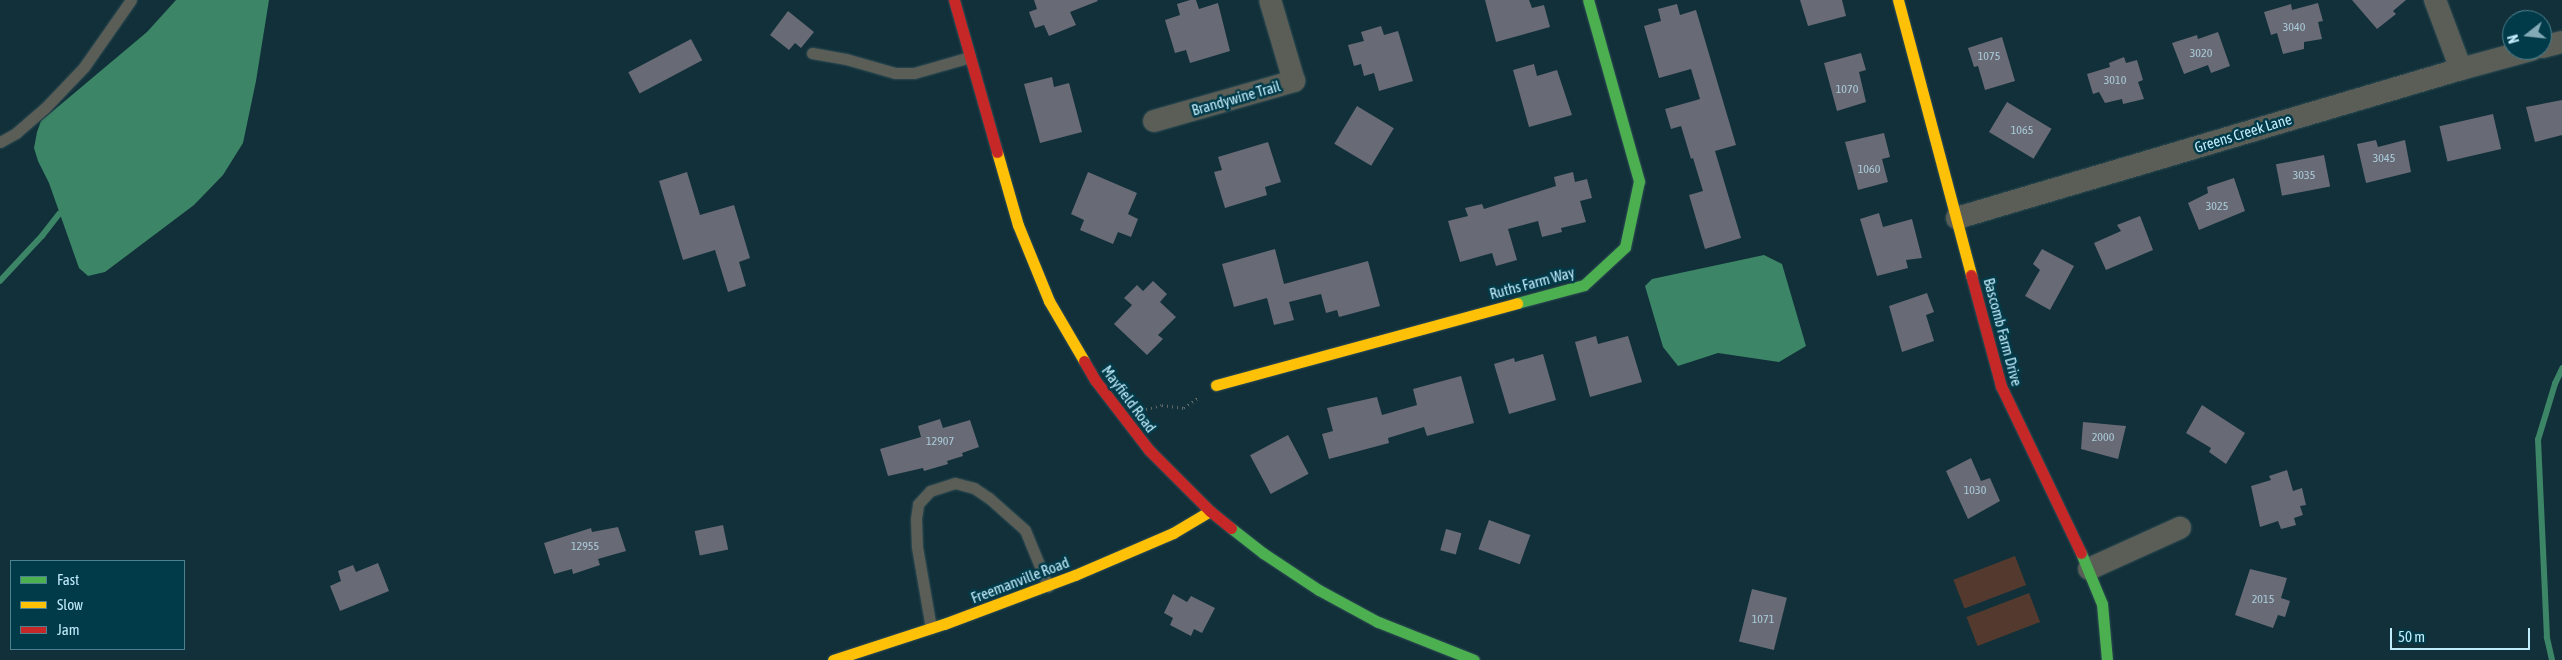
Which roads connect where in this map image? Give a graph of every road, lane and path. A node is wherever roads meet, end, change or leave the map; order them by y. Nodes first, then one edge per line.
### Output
1 (131, 0) edge
2 (954, 0) edge
3 (1270, 0) edge
4 (1588, 0) edge
5 (1898, 0) edge
6 (2435, 0) edge
7 (812, 53) dead end
8 (970, 57) junction
9 (2502, 57) edge
10 (2461, 68) junction
11 (1154, 121) dead end
12 (0, 142) edge
13 (1957, 218) junction
14 (1216, 385) joint
15 (1129, 424) junction
16 (1210, 510) junction
17 (2180, 528) dead end
18 (2089, 569) junction
19 (1048, 586) junction
20 (931, 629) junction
21 (833, 660) edge
22 (1474, 660) edge
23 (2107, 660) edge

1 - 12 lane
2 - 8 street, Mayfield Road
3 - 11 street, Brandywine Trail
4 - 14 street, Ruths Farm Way
5 - 13 street, Bascomb Farm Drive
6 - 10 street
7 - 8 lane
8 - 15 street, Mayfield Road
9 - 10 street, Greens Creek Lane
10 - 13 street, Greens Creek Lane
13 - 18 street, Bascomb Farm Drive
14 - 15 path
15 - 16 street, Mayfield Road
16 - 19 street, Freemanville Road
16 - 22 street, Mayfield Road
17 - 18 street
18 - 23 street, Bascomb Farm Drive
19 - 20 street, Freemanville Road
19 - 20 lane
20 - 21 street, Freemanville Road

